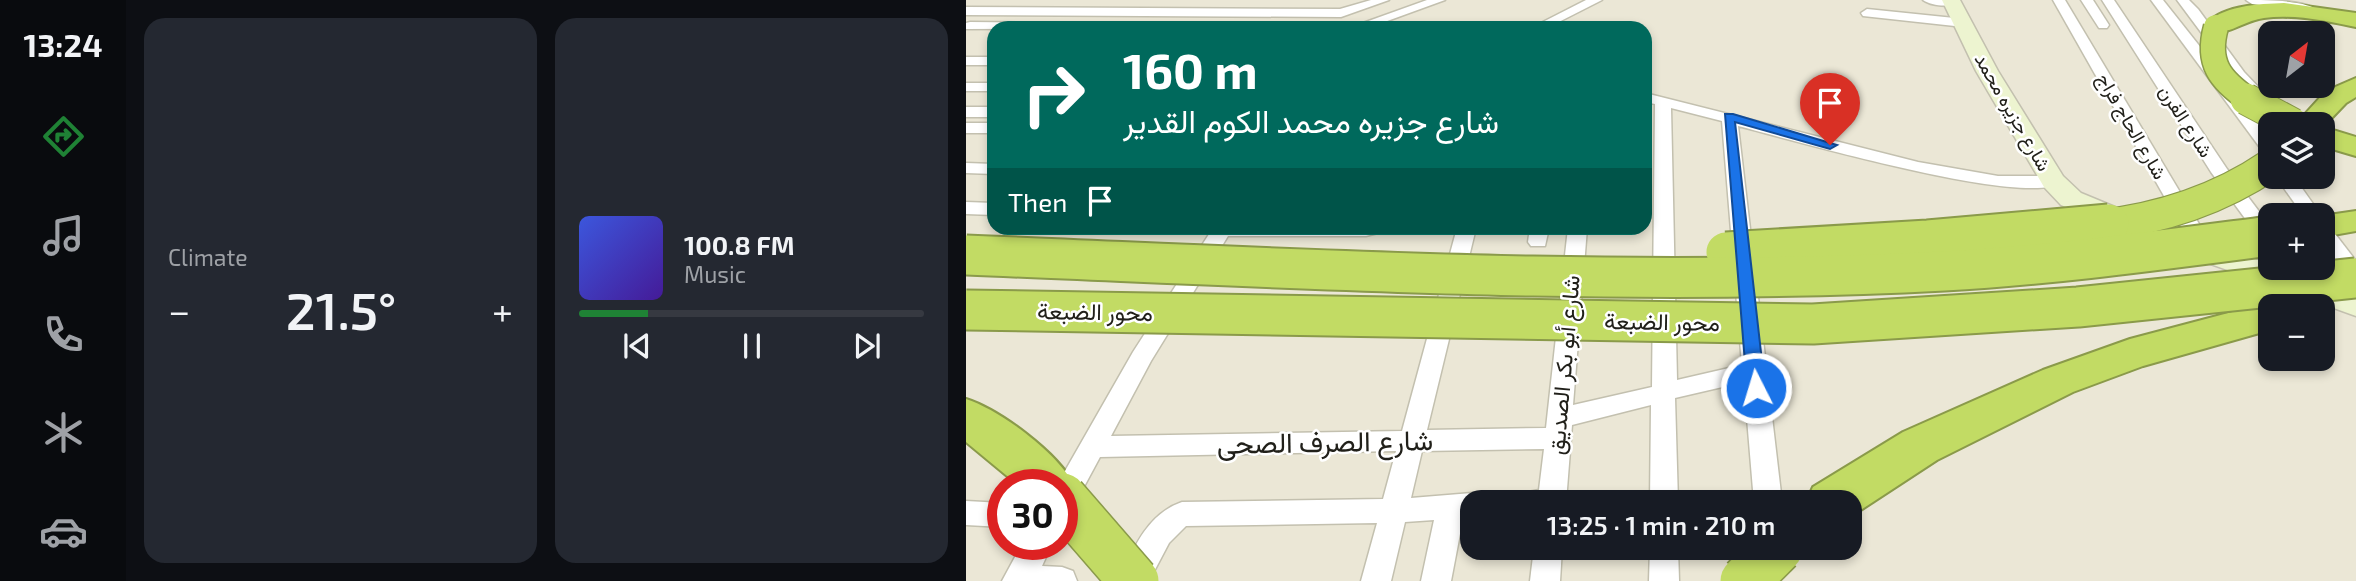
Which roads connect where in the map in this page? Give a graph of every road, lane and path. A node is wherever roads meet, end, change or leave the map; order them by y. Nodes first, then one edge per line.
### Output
1 (978, 0) edge
2 (1383, 0) edge
3 (1439, 0) edge
4 (1596, 0) edge
5 (1929, 0) edge
6 (2059, 0) edge
7 (2087, 0) edge
8 (2108, 0) edge
9 (2157, 0) edge
10 (2183, 0) edge
11 (2252, 0) edge
12 (1957, 1) edge
13 (966, 6) edge
14 (1341, 7) edge
15 (966, 11) edge
16 (1867, 13) dead end
17 (2356, 14) edge
18 (2356, 20) edge
19 (1354, 21) edge
20 (1377, 21) edge
21 (1552, 21) edge
22 (1964, 23) junction
23 (966, 26) edge
24 (987, 26) edge
25 (2103, 26) dead end
26 (966, 61) edge
27 (987, 61) edge
28 (2356, 86) edge
29 (966, 87) edge
30 (987, 87) edge
31 (2258, 95) edge
32 (1654, 99) edge
33 (966, 112) edge
34 (987, 112) edge
35 (2267, 112) edge
36 (2321, 112) edge
37 (1729, 117) junction
38 (966, 128) edge
39 (987, 128) edge
40 (2258, 130) edge
41 (2335, 140) edge
42 (2356, 147) edge
43 (966, 169) edge
44 (987, 169) edge
45 (2258, 174) edge
46 (2053, 181) junction
47 (2092, 206) junction
48 (966, 208) edge
49 (987, 209) edge
50 (2258, 221) edge
51 (2356, 221) edge
52 (2335, 225) edge
53 (1218, 235) edge
54 (1464, 235) edge
55 (1576, 235) edge
56 (2258, 239) edge
57 (2335, 246) edge
58 (2206, 253) junction
59 (966, 255) edge
60 (1507, 274) junction
61 (2356, 276) edge
62 (2301, 287) edge
63 (2356, 291) edge
64 (2356, 305) edge
65 (966, 310) edge
66 (2258, 319) edge
67 (1754, 371) junction
68 (1663, 392) junction
69 (966, 417) edge
70 (1559, 428) junction
71 (1412, 441) junction
72 (1091, 447) junction
73 (1034, 469) edge
74 (1078, 471) edge
75 (1553, 490) edge
76 (1664, 490) edge
77 (1767, 490) edge
78 (1850, 490) edge
79 (1460, 506) edge
80 (1395, 511) junction
81 (1460, 512) edge
82 (966, 513) edge
83 (987, 514) edge
84 (1078, 518) edge
85 (1029, 560) edge
86 (1547, 560) edge
87 (1664, 560) edge
88 (1767, 560) edge
89 (1774, 560) edge
90 (1018, 579) edge
91 (1062, 581) edge
92 (1135, 581) edge
93 (1376, 581) edge
94 (1436, 581) edge
95 (1545, 581) edge
96 (1664, 581) edge
97 (1745, 581) edge
98 (1777, 581) edge

1 - 13 street
2 - 14 street
3 - 20 street
4 - 21 street
5 - 12 street
6 - 58 street, شارع الحاج فراج
7 - 25 street
8 - 50 street, شارع الفرن
9 - 40 street
10 - 31 street
11 - 17 street
12 - 22 main road, شارع جزيره محمد
12 - 47 main road, شارع جزيره محمد
14 - 15 street
14 - 19 street
16 - 22 street
18 - 35 highway, bridge
22 - 46 main road, شارع جزيره محمد
23 - 24 street
26 - 27 street
28 - 36 highway
29 - 30 street
32 - 37 street
32 - 68 street
33 - 34 street
37 - 46 street
37 - 67 street
38 - 39 street
41 - 42 highway
43 - 44 street
45 - 60 highway, bridge
46 - 47 main road, شارع جزيره محمد
47 - 58 main road, شارع جزيره محمد
48 - 49 street
51 - 52 highway
53 - 72 street
54 - 71 street
55 - 70 street, شارع أبو بكر الصديق
56 - 60 highway, محور الضبعة, bridge
57 - 61 street
58 - 62 main road, شارع جزيره محمد
59 - 60 highway, محور الضبعة, bridge
61 - 65 highway, محور الضبعة, bridge
62 - 63 highway
62 - 64 main road, شارع جزيره محمد
66 - 78 highway
67 - 68 street, شارع الصرف الصحى
67 - 77 street
68 - 70 street, شارع الصرف الصحى
68 - 76 street
69 - 73 highway
70 - 71 street, شارع الصرف الصحى
70 - 75 street, شارع أبو بكر الصديق
71 - 72 street, شارع الصرف الصحى
71 - 80 street
72 - 74 street
79 - 80 street
80 - 92 street
80 - 93 street
81 - 94 street
82 - 83 street
84 - 92 highway, bridge
85 - 90 street
86 - 95 street
87 - 96 street
88 - 97 highway, bridge
89 - 98 street
90 - 91 street

